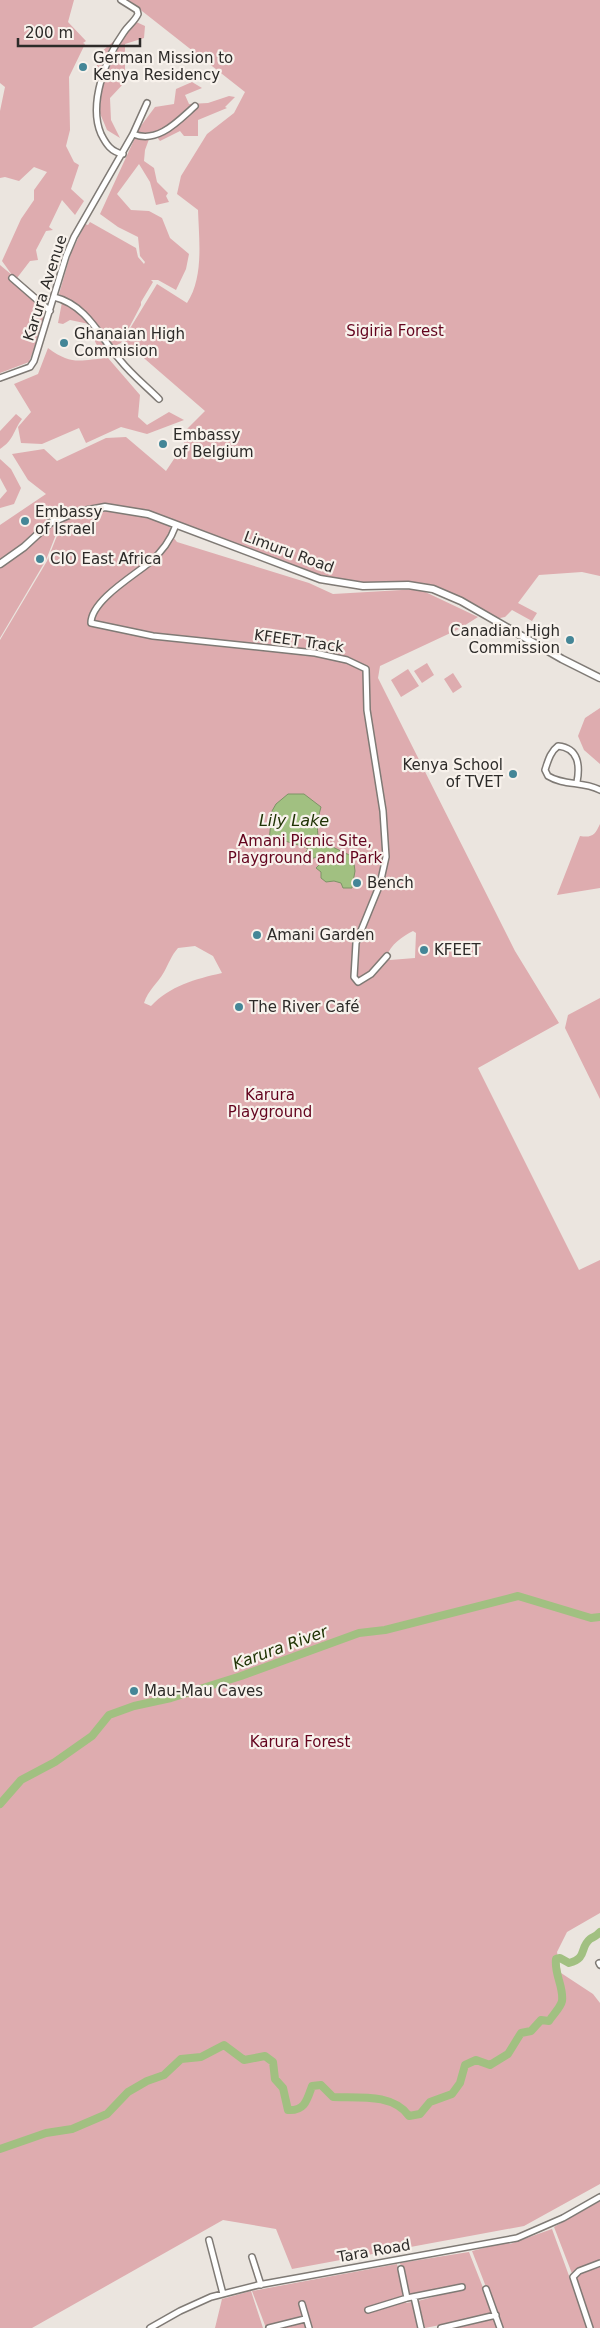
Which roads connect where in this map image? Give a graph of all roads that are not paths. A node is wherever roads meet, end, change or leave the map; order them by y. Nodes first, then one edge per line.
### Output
1 (121, 0) edge
2 (147, 103) dead end
3 (195, 106) dead end
4 (132, 136) junction
5 (123, 154) junction
6 (12, 278) dead end
7 (54, 297) junction
8 (50, 311) junction
9 (0, 378) edge
10 (159, 398) dead end
11 (176, 525) junction
12 (0, 564) edge
13 (600, 678) edge
14 (577, 782) junction
15 (600, 790) edge
16 (387, 956) dead end
17 (600, 2197) edge
18 (209, 2240) dead end
19 (252, 2257) dead end
20 (600, 2263) edge
21 (401, 2269) dead end
22 (261, 2285) junction
23 (462, 2287) dead end
24 (486, 2289) dead end
25 (223, 2294) junction
26 (414, 2297) junction
27 (407, 2298) junction
28 (302, 2304) dead end
29 (368, 2310) dead end
30 (496, 2315) junction
31 (305, 2319) junction
32 (152, 2327) edge
33 (269, 2328) edge
34 (309, 2328) edge
35 (421, 2328) edge
36 (441, 2328) edge
37 (500, 2328) edge
38 (590, 2328) edge

1 - 5 street
2 - 4 street, Karura Avenue
3 - 4 street
4 - 5 street, Karura Avenue
5 - 7 street, Karura Avenue
6 - 8 street
7 - 8 street, Karura Avenue
7 - 10 street
8 - 9 street, Karura Avenue
11 - 12 main road, Limuru Road
11 - 13 main road, Limuru Road
11 - 16 street, KFEET Track
14 - 14 street
14 - 15 street
17 - 22 street, Tara Road
18 - 25 street
19 - 22 street
20 - 38 street
21 - 27 street
22 - 25 street, Tara Road
23 - 26 street
24 - 30 street
25 - 32 street, Tara Road
26 - 27 street
26 - 35 street
27 - 29 street
28 - 31 street
30 - 36 street
30 - 37 street
31 - 33 street
31 - 34 street

